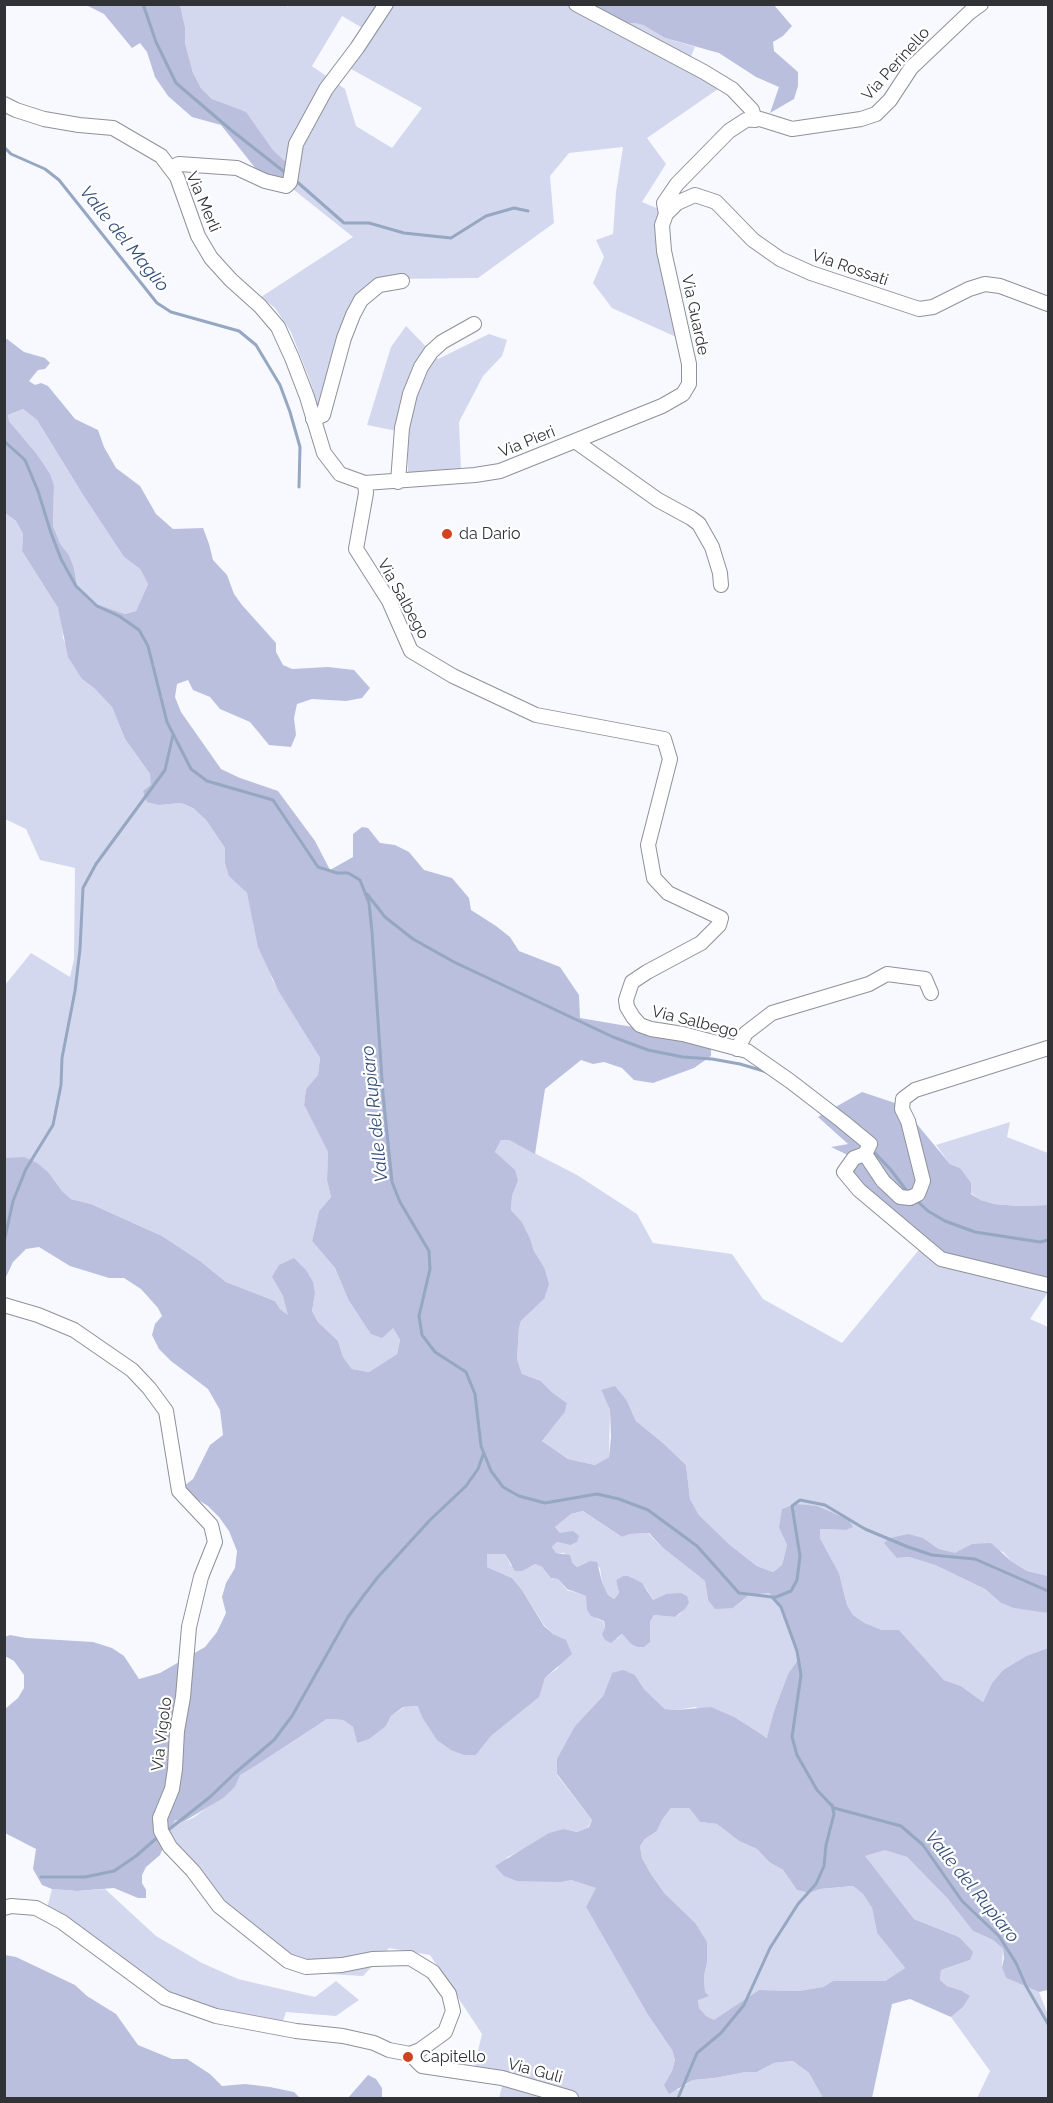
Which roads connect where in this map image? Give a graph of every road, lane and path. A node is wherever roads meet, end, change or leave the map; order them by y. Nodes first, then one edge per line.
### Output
1 (387, 4) edge
2 (576, 4) edge
3 (981, 4) edge
4 (4, 104) edge
5 (755, 120) junction
6 (170, 168) junction
7 (664, 216) junction
8 (402, 281) dead end
9 (1048, 304) edge
10 (474, 324) dead end
11 (307, 397) joint
12 (662, 406) joint
13 (313, 419) junction
14 (575, 441) junction
15 (398, 482) junction
16 (365, 483) junction
17 (721, 585) dead end
18 (931, 993) dead end
19 (1048, 1048) edge
20 (737, 1049) junction
21 (868, 1149) junction
22 (1048, 1284) edge
23 (4, 1305) edge
24 (4, 1908) edge
25 (410, 2054) junction
26 (571, 2098) edge

1 - 6 street
2 - 5 street
3 - 5 street, Via Perinello
4 - 6 street, Via Merli
5 - 7 street
6 - 11 street, Via Merli
7 - 9 street, Via Rossati
7 - 12 street, Via Guarde
8 - 13 street
10 - 15 street
11 - 13 street, Via Pieri
12 - 14 street, Via Pieri
13 - 16 street, Via Pieri
14 - 15 street, Via Pieri
14 - 17 street
15 - 16 street, Via Pieri
16 - 20 street, Via Salbego
18 - 20 street
19 - 21 street, Via Salbego
20 - 21 street, Via Salbego
21 - 22 street
23 - 25 street, Via Vigolo
24 - 25 street
25 - 26 street, Via Guli

